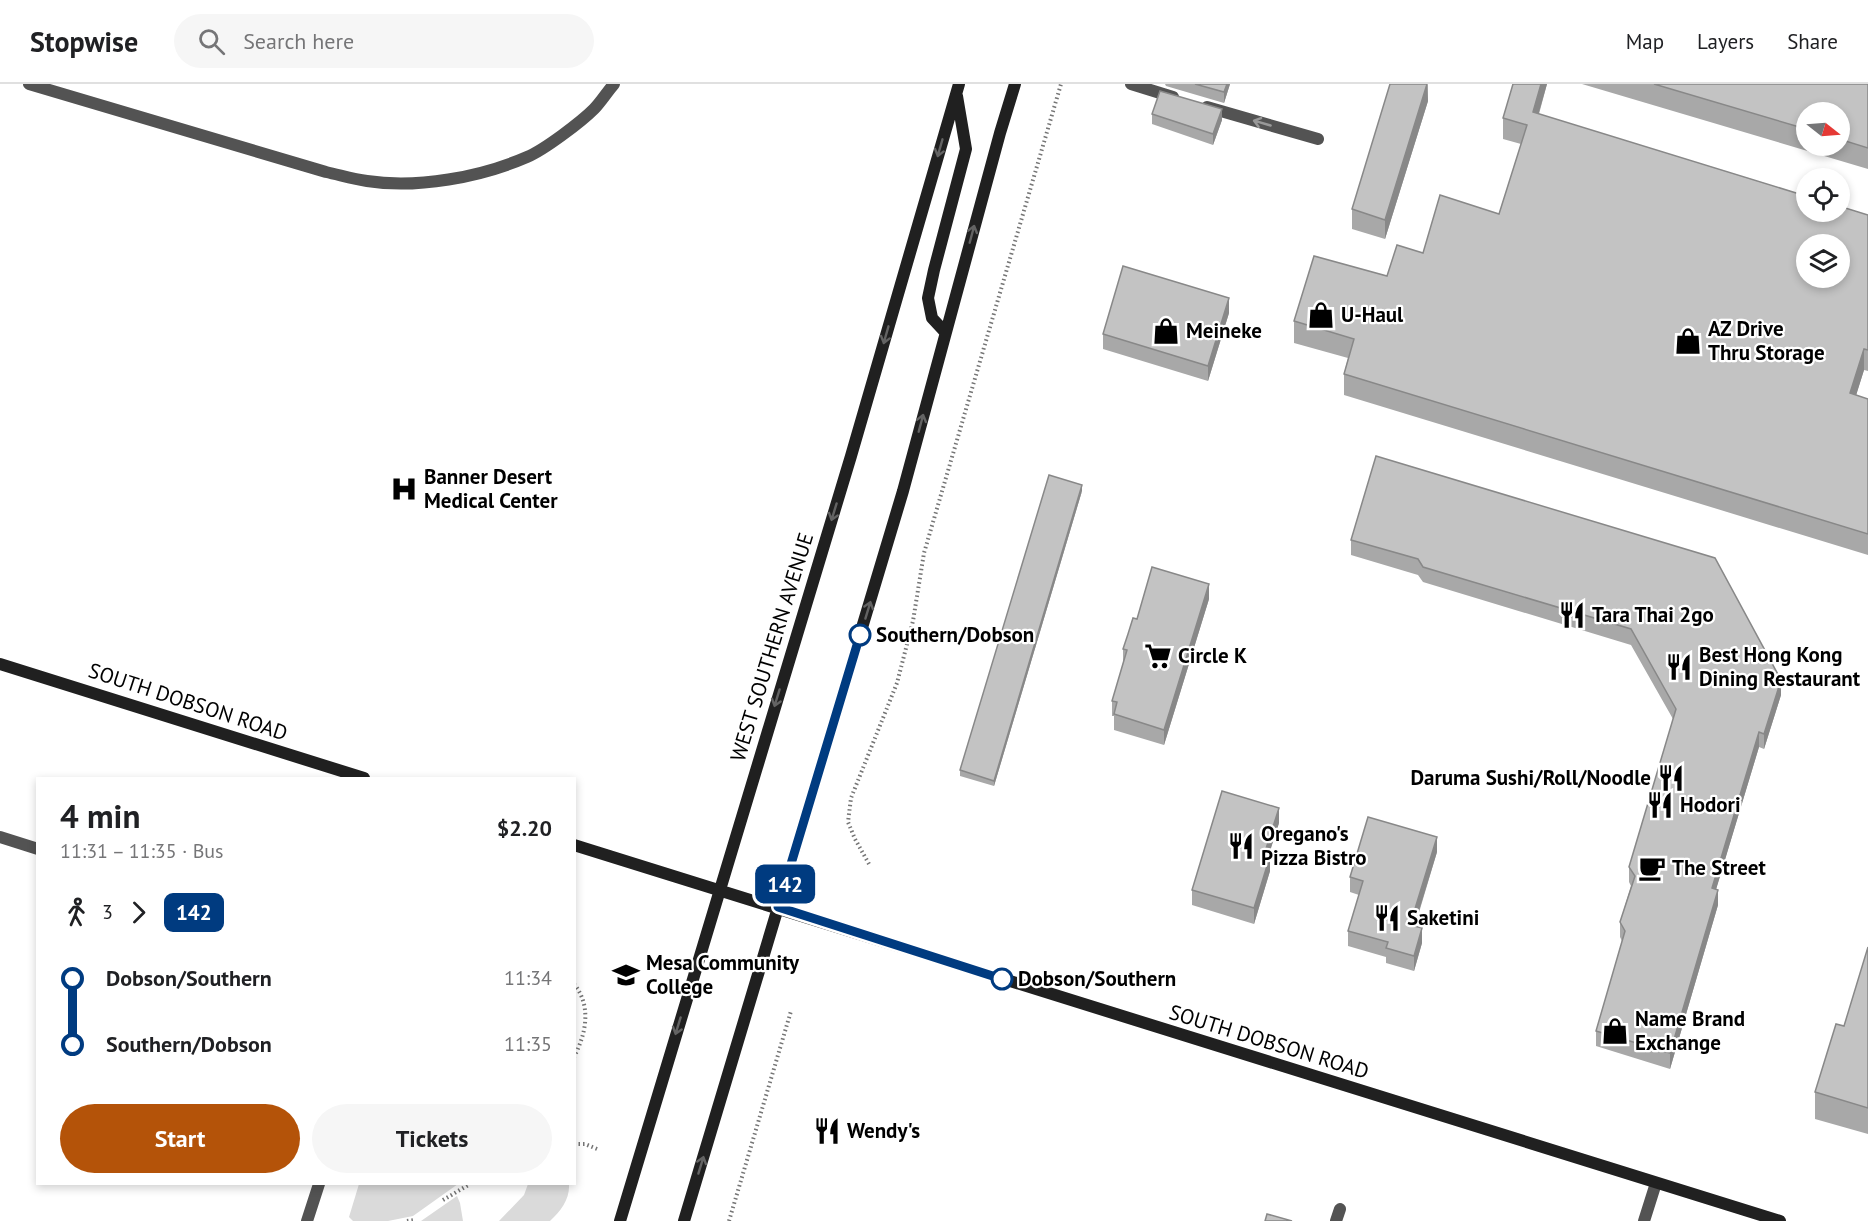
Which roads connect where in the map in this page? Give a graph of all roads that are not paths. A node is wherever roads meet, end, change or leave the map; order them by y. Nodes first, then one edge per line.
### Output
1 (29, 84) edge
2 (614, 84) edge
3 (1015, 84) edge
4 (1131, 84) edge
5 (958, 88) edge
6 (1318, 139) dead end
7 (945, 332) junction
8 (0, 664) edge
9 (361, 777) edge
10 (0, 837) edge
11 (576, 846) edge
12 (36, 848) edge
13 (720, 890) junction
14 (778, 907) junction
15 (1656, 1183) junction
16 (319, 1185) edge
17 (307, 1221) edge
18 (620, 1221) edge
19 (684, 1221) edge
20 (1644, 1221) edge
21 (1780, 1221) edge

1 - 2 street
7 -> 3 main road
6 -> 4 street
5 - 7 main road
5 -> 13 main road, WEST SOUTHERN AVENUE
14 -> 7 main road
8 - 9 main road, SOUTH DOBSON ROAD
10 - 12 street
11 - 13 main road, SOUTH DOBSON ROAD
13 - 14 main road, SOUTH DOBSON ROAD
13 -> 18 main road, WEST SOUTHERN AVENUE
14 - 15 main road, SOUTH DOBSON ROAD
19 -> 14 main road
15 - 20 street
15 - 21 main road, SOUTH DOBSON ROAD
16 - 17 street

